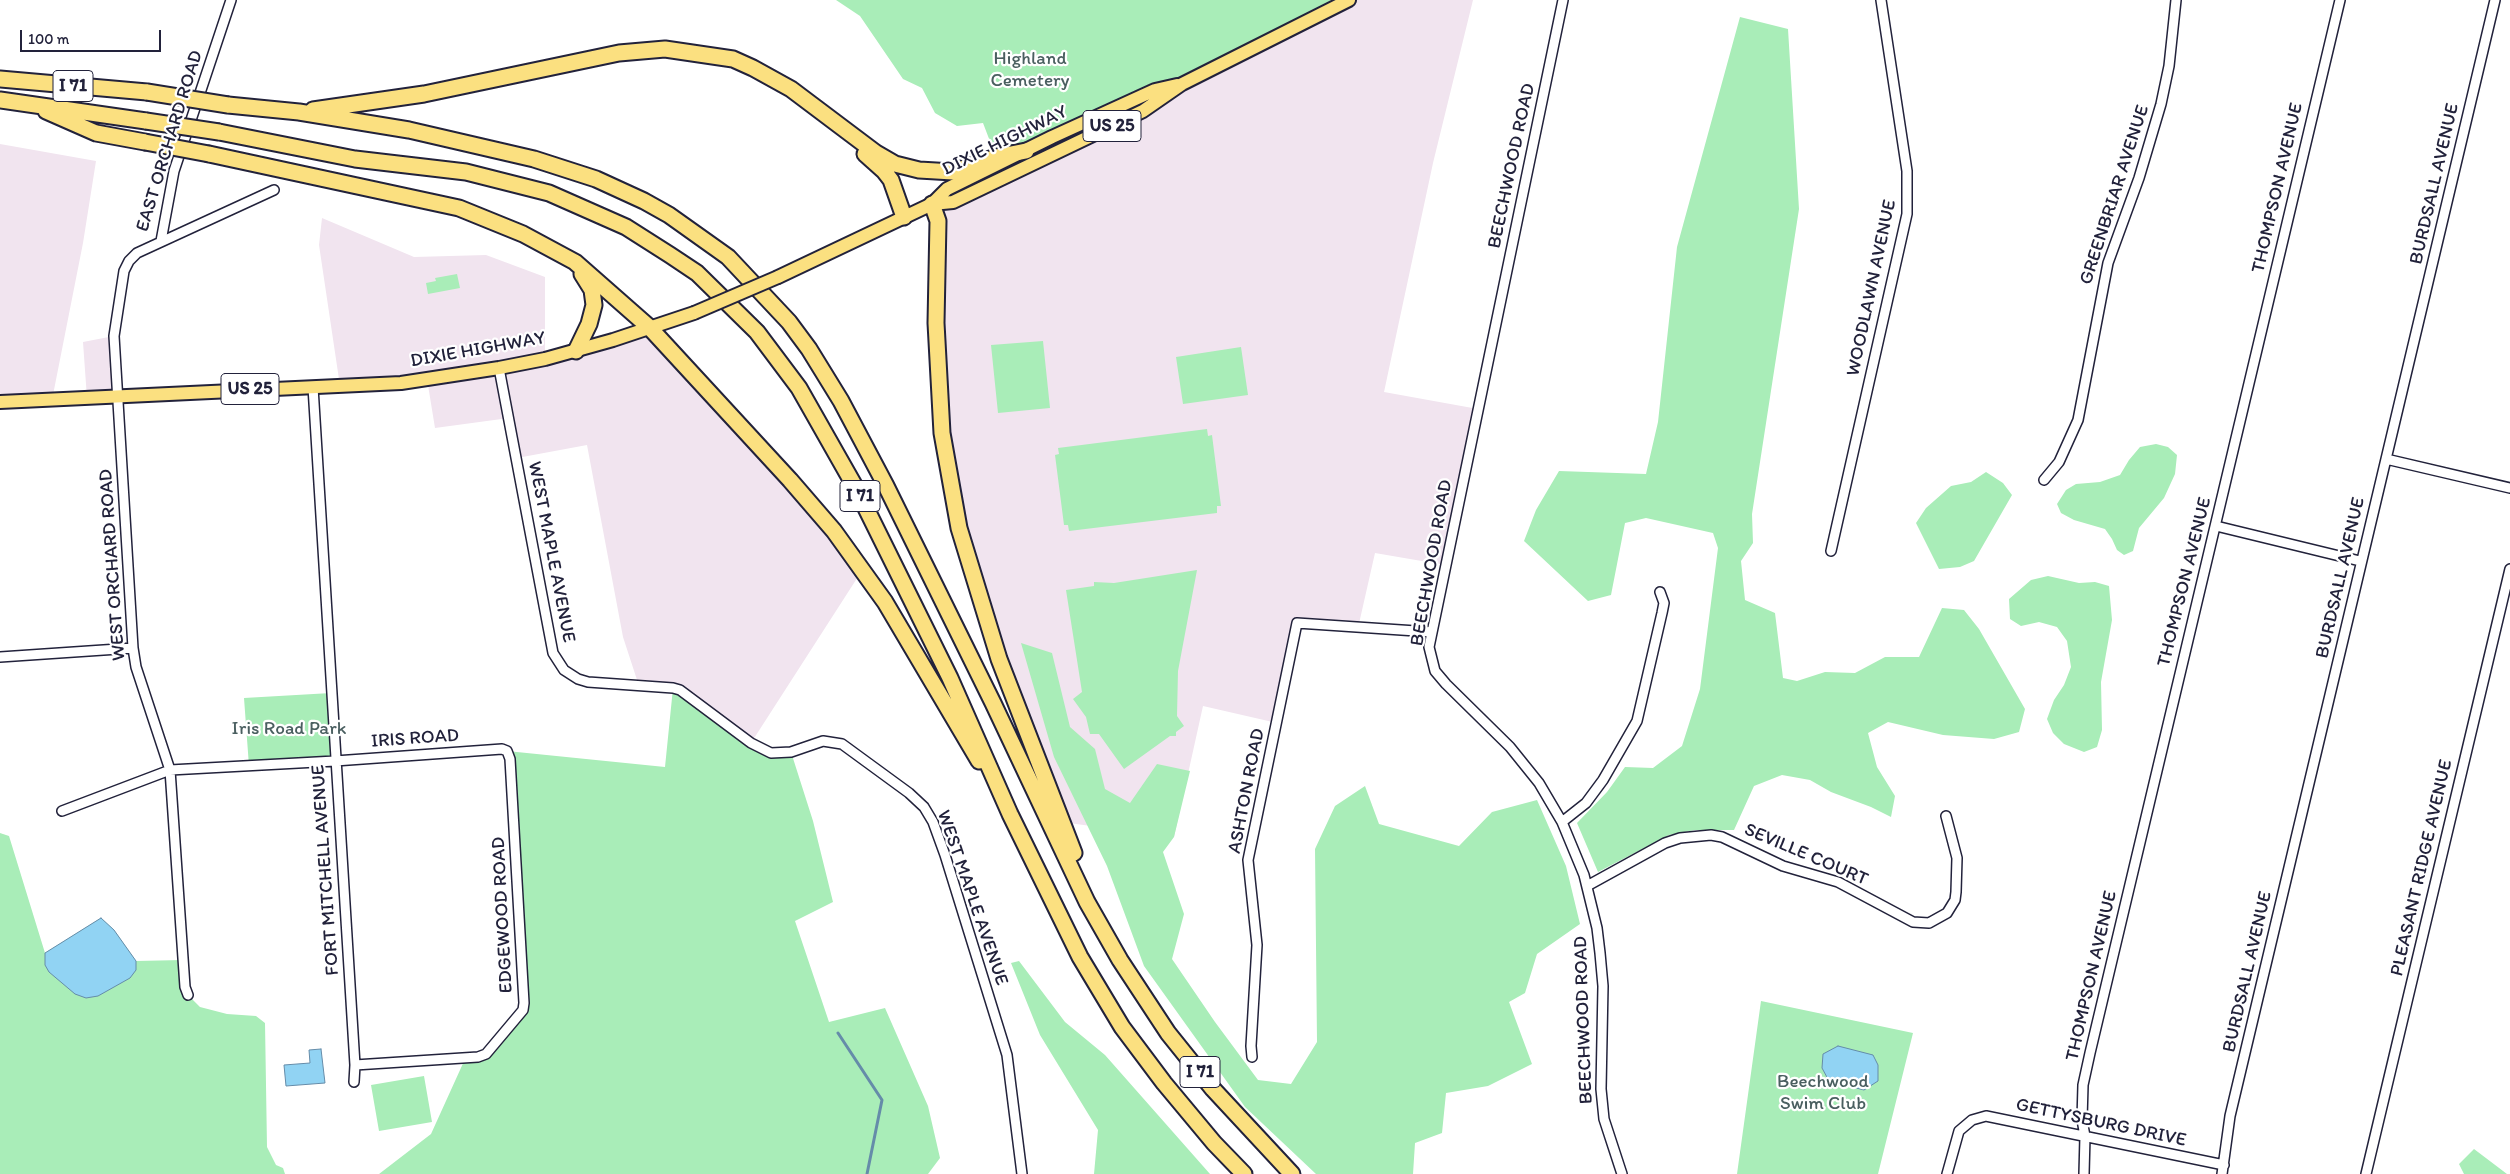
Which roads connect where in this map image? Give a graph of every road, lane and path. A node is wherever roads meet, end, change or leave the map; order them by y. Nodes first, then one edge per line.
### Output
1 (231, 0) edge
2 (1349, 0) edge
3 (1563, 0) edge
4 (1882, 0) edge
5 (2176, 0) edge
6 (2340, 0) edge
7 (2495, 0) edge
8 (0, 79) edge
9 (1182, 84) junction
10 (0, 100) edge
11 (30, 104) junction
12 (299, 112) junction
13 (835, 123) junction
14 (1026, 151) junction
15 (274, 190) dead end
16 (932, 204) junction
17 (904, 217) junction
18 (161, 241) junction
19 (575, 262) junction
20 (650, 328) junction
21 (576, 350) junction
22 (499, 368) junction
23 (313, 386) junction
24 (117, 396) junction
25 (0, 402) edge
26 (2386, 459) junction
27 (2044, 480) dead end
28 (2510, 488) edge
29 (2216, 526) junction
30 (1830, 551) dead end
31 (2360, 561) junction
32 (2510, 569) edge
33 (1660, 592) dead end
34 (1431, 632) junction
35 (132, 648) junction
36 (0, 657) edge
37 (507, 750) joint
38 (335, 761) junction
39 (170, 770) junction
40 (62, 811) dead end
41 (1010, 814) junction
42 (1946, 816) dead end
43 (1562, 822) junction
44 (1587, 886) junction
45 (1120, 960) junction
46 (188, 995) dead end
47 (1252, 1057) dead end
48 (355, 1065) junction
49 (354, 1082) dead end
50 (2085, 1136) junction
51 (2223, 1169) edge
52 (1022, 1174) edge
53 (1244, 1174) edge
54 (1292, 1174) edge
55 (1622, 1174) edge
56 (1947, 1174) edge
57 (2084, 1174) edge
58 (2366, 1174) edge

1 - 18 street, EAST ORCHARD ROAD
2 - 9 main road, DIXIE HIGHWAY / US 25
3 - 34 street, BEECHWOOD ROAD
4 - 30 street, WOODLAWN AVENUE
5 - 27 street, GREENBRIAR AVENUE
6 - 29 street, THOMPSON AVENUE
7 - 26 street, BURDSALL AVENUE
8 - 12 highway, I 71, bridge
9 - 14 main road, DIXIE HIGHWAY / US 25
9 - 16 main road, DIXIE HIGHWAY / US 25
10 - 11 highway, I 71
11 - 19 highway, bridge
11 - 41 highway, I 71, bridge
12 - 13 highway
12 - 45 highway, I 71
13 - 14 highway
13 - 17 highway
14 - 16 main road, DIXIE HIGHWAY / US 25
15 - 18 street
16 - 17 main road, DIXIE HIGHWAY / US 25
16 - 45 highway
17 - 20 main road, DIXIE HIGHWAY / US 25, bridge
18 - 24 street, EAST ORCHARD ROAD
19 - 20 highway
19 - 21 highway
20 - 21 main road, DIXIE HIGHWAY / US 25
20 - 41 highway
21 - 22 main road, DIXIE HIGHWAY / US 25
22 - 23 main road, DIXIE HIGHWAY / US 25
22 - 52 street, WEST MAPLE AVENUE
23 - 24 main road, DIXIE HIGHWAY / US 25
23 - 38 street, FORT MITCHELL AVENUE
24 - 25 main road, DIXIE HIGHWAY / US 25
24 - 35 street, WEST ORCHARD ROAD
26 - 28 street
26 - 31 street, BURDSALL AVENUE
29 - 31 street
29 - 50 street, THOMPSON AVENUE
31 - 51 street, BURDSALL AVENUE
32 - 58 street, PLEASANT RIDGE AVENUE
33 - 43 street
34 - 43 street, BEECHWOOD ROAD
34 - 47 street, ASHTON ROAD
35 - 36 street
35 - 39 street, WEST ORCHARD ROAD
37 - 38 street, IRIS ROAD
37 - 48 street, EDGEWOOD ROAD
38 - 39 street, IRIS ROAD
38 - 48 street, FORT MITCHELL AVENUE
39 - 40 street, IRIS ROAD
39 - 46 street, WEST ORCHARD ROAD
41 - 53 highway, I 71
42 - 44 street, SEVILLE COURT
43 - 44 street, BEECHWOOD ROAD
44 - 55 street, BEECHWOOD ROAD
45 - 54 highway, I 71
48 - 49 street, FORT MITCHELL AVENUE
50 - 51 street, GETTYSBURG DRIVE
50 - 56 street, GETTYSBURG DRIVE
50 - 57 street, THOMPSON AVENUE

